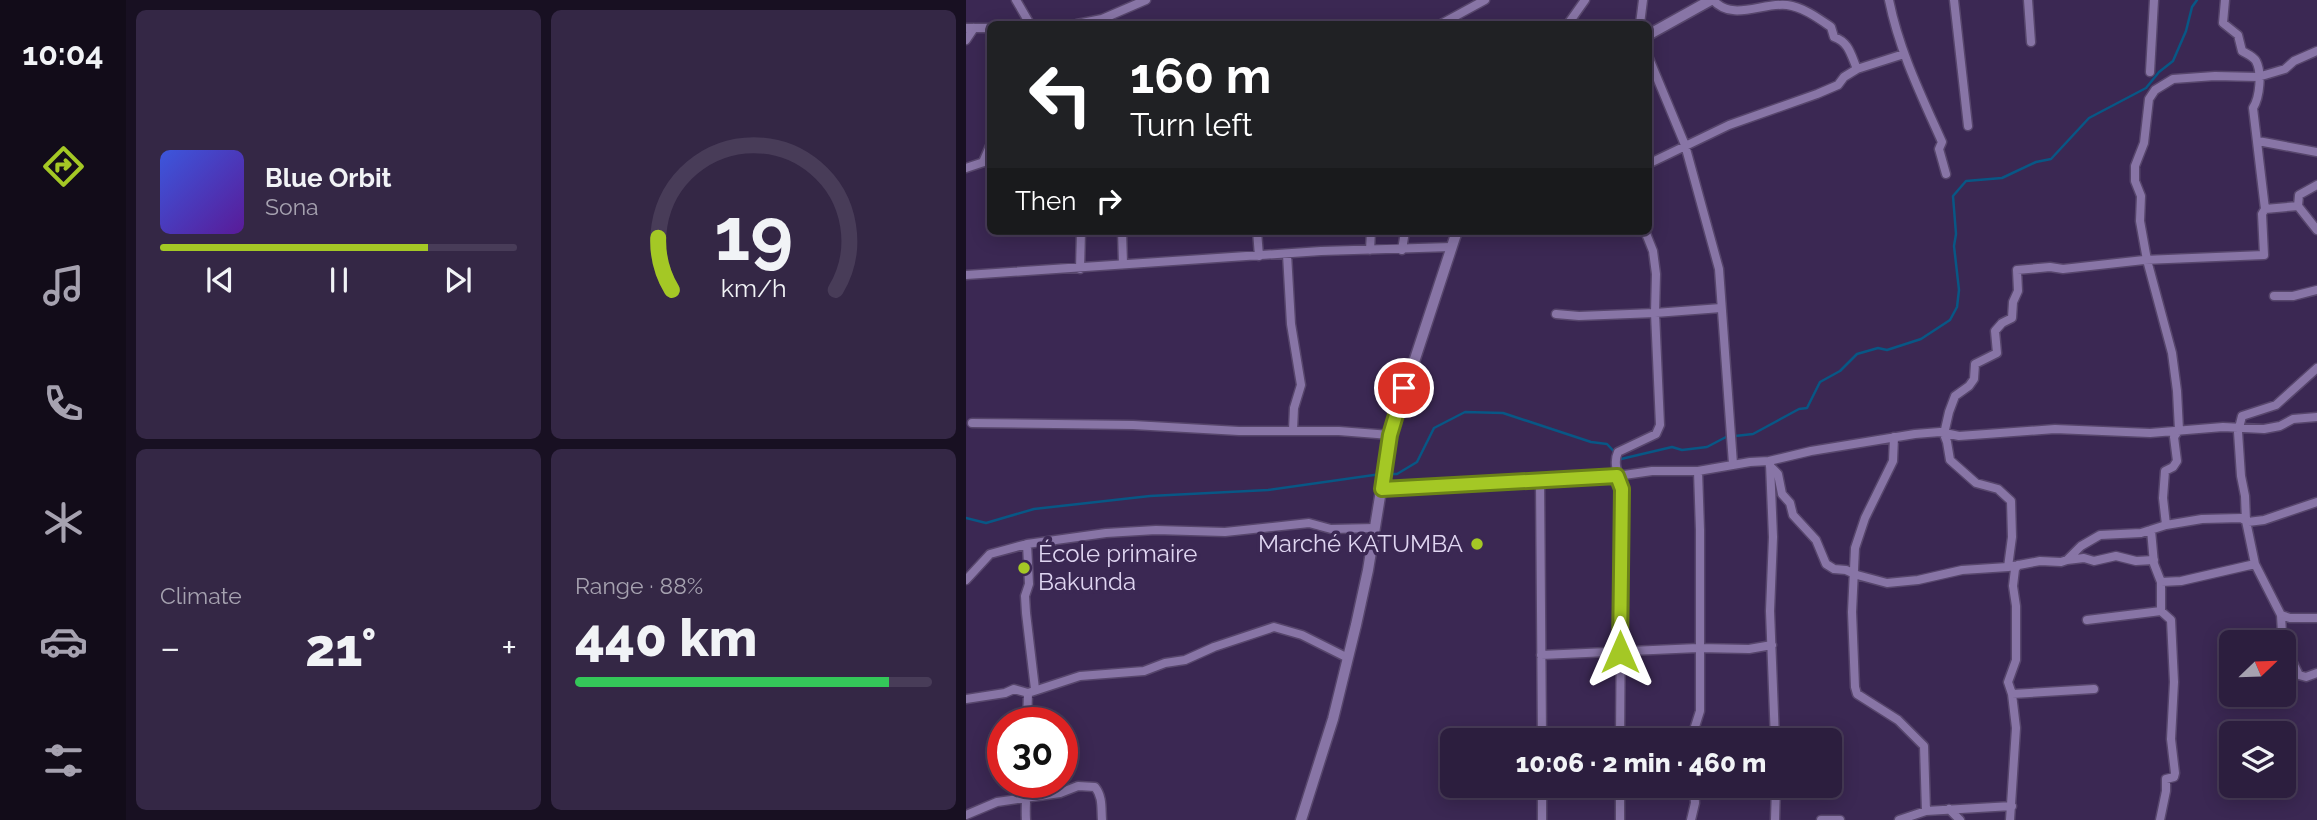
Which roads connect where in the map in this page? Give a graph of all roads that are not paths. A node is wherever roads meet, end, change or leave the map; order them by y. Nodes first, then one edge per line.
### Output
1 (1016, 0) edge
2 (1146, 0) edge
3 (1485, 0) edge
4 (1586, 0) edge
5 (1643, 0) edge
6 (1712, 0) edge
7 (1889, 0) edge
8 (1954, 0) edge
9 (2028, 0) edge
10 (2154, 0) edge
11 (2225, 0) edge
12 (1028, 21) edge
13 (1104, 21) edge
14 (1446, 21) edge
15 (1571, 21) edge
16 (1640, 21) edge
17 (970, 28) edge
18 (1652, 33) edge
19 (966, 40) edge
20 (2031, 42) dead end
21 (2317, 51) edge
22 (1904, 54) junction
23 (1652, 66) edge
24 (1857, 69) junction
25 (2150, 72) dead end
26 (2258, 76) junction
27 (1968, 126) dead end
28 (2258, 141) junction
29 (1685, 145) junction
30 (2317, 152) edge
31 (987, 161) edge
32 (1652, 162) edge
33 (966, 168) edge
34 (1946, 174) dead end
35 (2317, 185) edge
36 (2298, 206) junction
37 (2265, 209) junction
38 (2317, 230) edge
39 (1081, 235) edge
40 (1122, 235) edge
41 (1257, 235) edge
42 (1371, 235) edge
43 (1404, 235) edge
44 (1456, 235) edge
45 (1647, 235) edge
46 (1451, 247) junction
47 (1370, 250) junction
48 (1402, 250) junction
49 (1287, 254) junction
50 (1259, 256) junction
51 (2147, 260) junction
52 (1123, 264) junction
53 (1080, 269) junction
54 (966, 275) edge
55 (2317, 290) edge
56 (2274, 296) dead end
57 (1721, 307) junction
58 (1655, 313) junction
59 (1556, 314) dead end
60 (2317, 368) edge
61 (2317, 417) edge
62 (972, 424) dead end
63 (2239, 428) junction
64 (1293, 430) junction
65 (2179, 430) junction
66 (1944, 434) junction
67 (1390, 435) junction
68 (1894, 438) junction
69 (1733, 464) junction
70 (1770, 464) junction
71 (1698, 471) junction
72 (1617, 476) junction
73 (1540, 480) junction
74 (1382, 485) junction
75 (2317, 502) edge
76 (2246, 521) junction
77 (2166, 525) junction
78 (1375, 528) junction
79 (2151, 530) junction
80 (1027, 544) junction
81 (2067, 560) junction
82 (2154, 560) junction
83 (2255, 564) junction
84 (2013, 566) junction
85 (1853, 574) junction
86 (966, 580) edge
87 (2161, 582) junction
88 (2161, 611) junction
89 (2281, 615) junction
90 (2317, 618) edge
91 (2087, 620) dead end
92 (1772, 645) junction
93 (1699, 648) junction
94 (1620, 652) junction
95 (1541, 655) junction
96 (1348, 658) junction
97 (2317, 673) edge
98 (2094, 689) dead end
99 (1032, 691) junction
100 (2012, 694) junction
101 (966, 699) edge
102 (1030, 707) edge
103 (1542, 728) edge
104 (1620, 728) edge
105 (1695, 728) edge
106 (1775, 728) edge
107 (1078, 786) edge
108 (1022, 798) edge
109 (1028, 798) edge
110 (1542, 798) edge
111 (1620, 798) edge
112 (1695, 798) edge
113 (1776, 798) edge
114 (2012, 806) junction
115 (1949, 809) junction
116 (1926, 811) junction
117 (966, 815) edge
118 (1026, 820) edge
119 (1102, 820) edge
120 (1301, 820) edge
121 (1542, 820) edge
122 (1620, 820) edge
123 (1692, 820) edge
124 (1775, 820) edge
125 (1821, 820) edge
126 (1840, 820) edge
127 (1899, 820) edge
128 (1959, 820) edge
129 (2010, 820) edge
130 (2160, 820) edge

1 - 12 street
2 - 13 street
3 - 14 street
4 - 15 street
5 - 16 street
6 - 18 street
6 - 24 street
7 - 22 street
8 - 27 street
9 - 20 street
10 - 25 street
11 - 26 street
17 - 19 street
21 - 26 street
22 - 24 street
22 - 34 street
23 - 29 street
24 - 29 street
26 - 28 street
26 - 51 street
28 - 30 street
28 - 37 street
29 - 32 street
29 - 57 street
31 - 33 street
35 - 36 street
36 - 37 street
36 - 38 street
37 - 51 street
39 - 53 street
40 - 52 street
41 - 50 street
42 - 47 street
43 - 48 street
44 - 46 street
45 - 58 street
46 - 48 street
46 - 67 street
47 - 48 street
47 - 49 street
49 - 50 street
49 - 64 street
50 - 52 street
51 - 65 street
51 - 66 street
52 - 53 street
53 - 54 street
55 - 56 street
57 - 58 street
57 - 69 street
58 - 59 street
58 - 72 street
60 - 63 street
61 - 63 street
62 - 64 street
63 - 65 street
63 - 76 street
64 - 67 street
65 - 66 street
65 - 77 street
66 - 68 street
66 - 84 street
67 - 74 street
68 - 70 street
68 - 85 street
69 - 70 street
69 - 71 street
70 - 85 street
70 - 92 street
71 - 72 street
71 - 93 street
72 - 73 street
72 - 94 street
73 - 74 street
73 - 95 street
74 - 78 street
75 - 76 street
76 - 77 street
76 - 83 street
77 - 79 street
78 - 80 street
78 - 96 street
79 - 81 street
79 - 82 street
80 - 86 street
80 - 99 street
81 - 82 street
81 - 84 street
82 - 87 street
83 - 87 street
83 - 89 street
84 - 85 street
84 - 100 street
85 - 116 street
87 - 88 street
88 - 91 street
88 - 130 street
89 - 90 street
89 - 97 street
92 - 93 street
92 - 106 street
93 - 94 street
93 - 105 street
94 - 95 street
94 - 104 street
95 - 103 street
96 - 99 street
96 - 120 street
98 - 100 street
99 - 101 street
99 - 102 street
100 - 114 street
107 - 119 street
108 - 117 street
109 - 118 street
110 - 121 street
111 - 122 street
112 - 123 street
113 - 124 street
114 - 115 street
114 - 129 street
115 - 116 street
115 - 128 street
116 - 127 street
125 - 126 street

